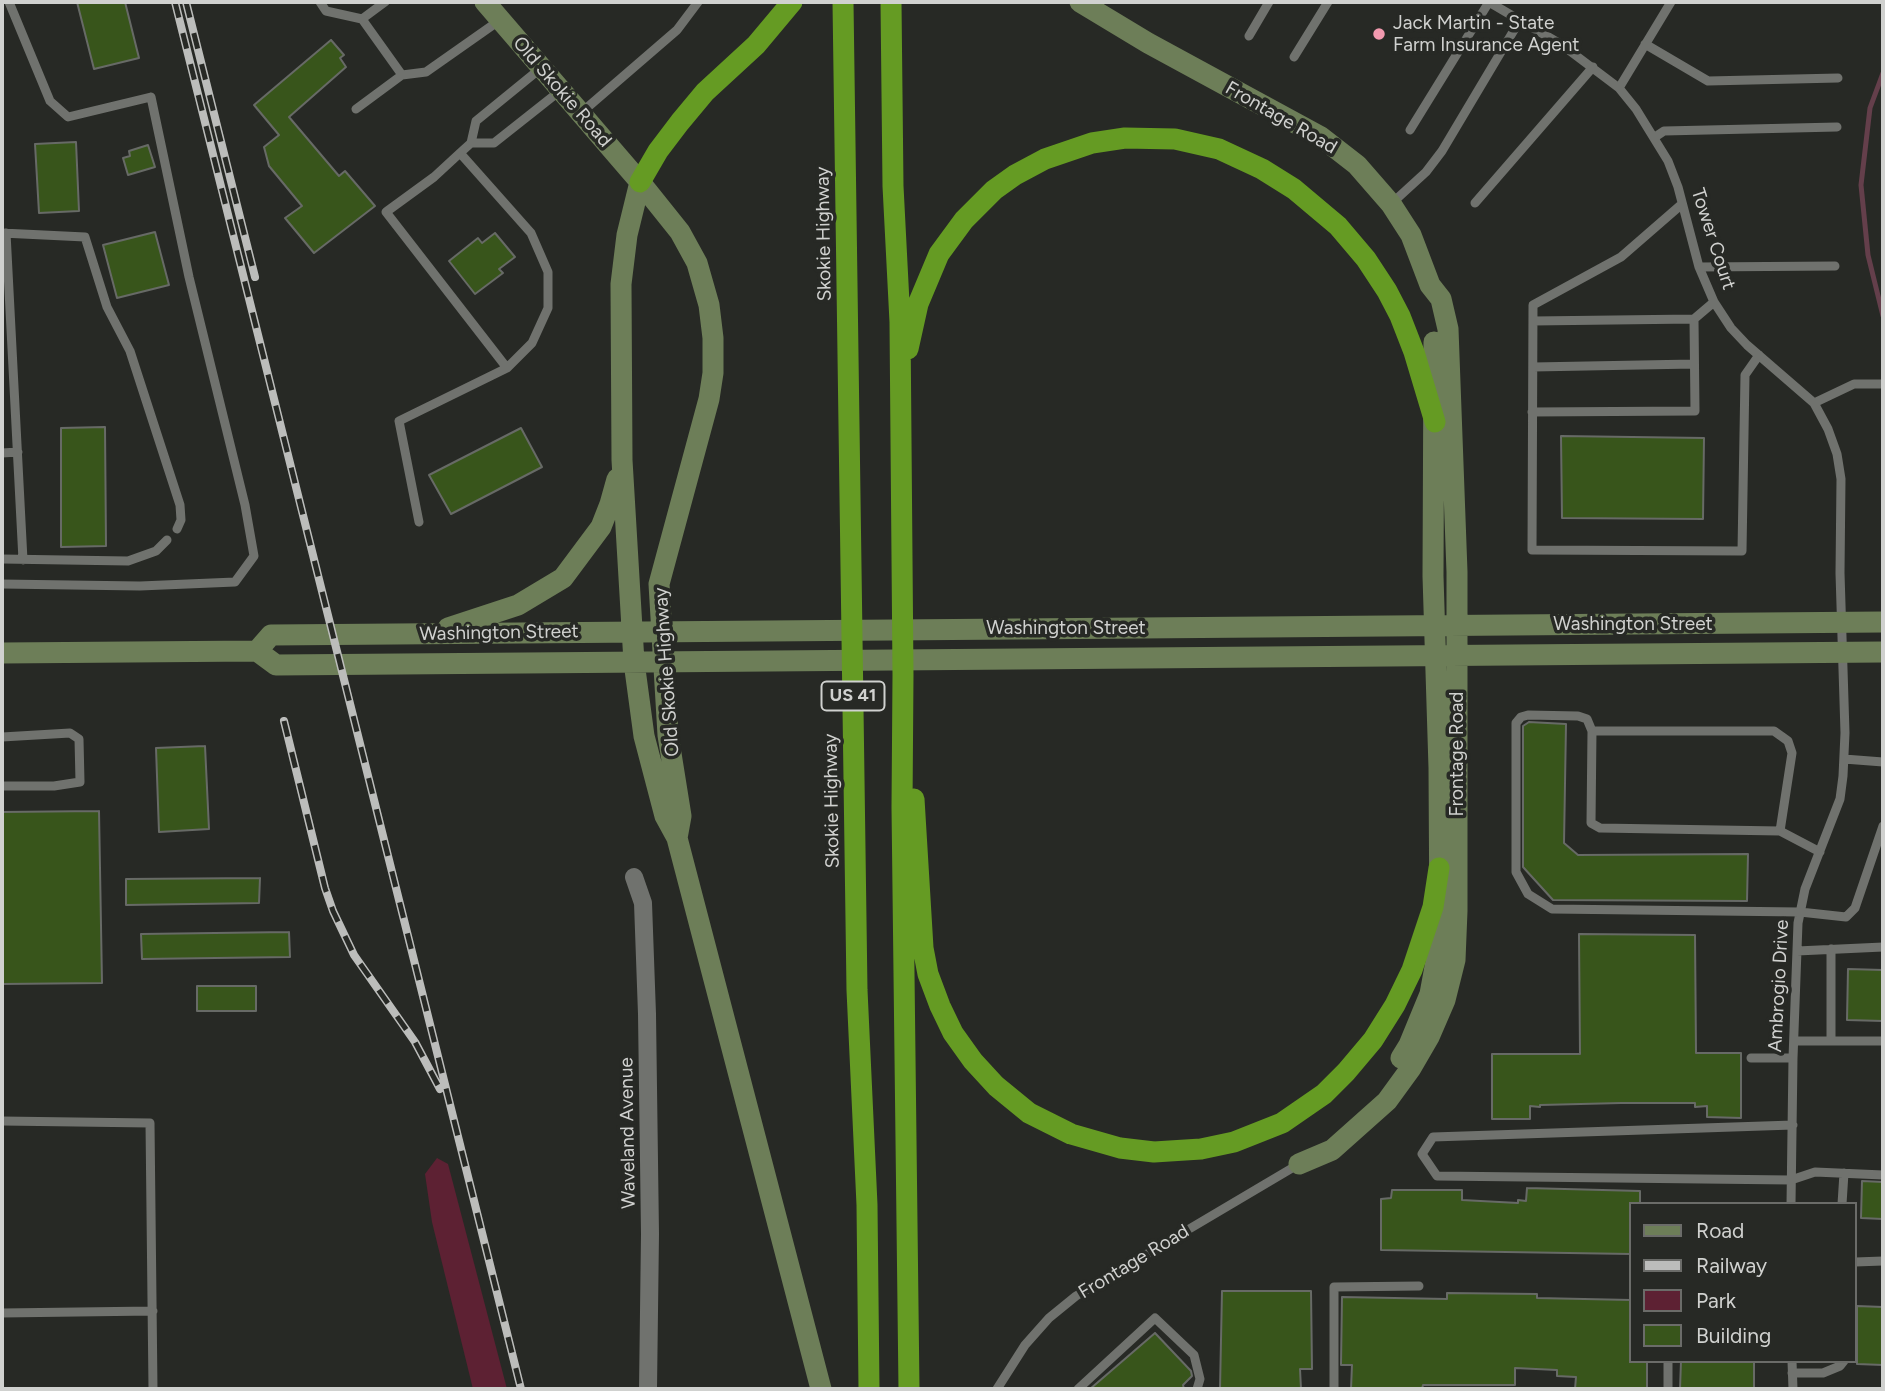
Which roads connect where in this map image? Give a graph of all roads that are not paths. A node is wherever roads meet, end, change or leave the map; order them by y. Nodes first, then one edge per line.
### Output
1 (9, 2) edge
2 (320, 2) edge
3 (385, 2) edge
4 (485, 2) edge
5 (698, 2) edge
6 (792, 2) edge
7 (843, 2) edge
8 (891, 2) edge
9 (1080, 2) edge
10 (1269, 2) edge
11 (1328, 2) edge
12 (1489, 2) edge
13 (1671, 2) edge
14 (362, 19) junction
15 (500, 20) junction
16 (1520, 20) junction
17 (1249, 36) dead end
18 (1645, 44) junction
19 (1294, 57) dead end
20 (1593, 67) junction
21 (541, 68) junction
22 (402, 75) junction
23 (1838, 78) dead end
24 (1619, 88) junction
25 (561, 90) junction
26 (356, 109) dead end
27 (581, 113) junction
28 (1838, 127) dead end
29 (1410, 130) dead end
30 (1655, 137) junction
31 (471, 143) junction
32 (460, 153) junction
33 (640, 182) junction
34 (1475, 203) dead end
35 (1391, 204) junction
36 (1682, 204) junction
37 (4, 233) edge
38 (1699, 267) junction
39 (1835, 267) dead end
40 (1430, 285) junction
41 (1714, 302) junction
42 (1694, 319) junction
43 (1533, 321) junction
44 (1759, 355) junction
45 (1694, 364) junction
46 (507, 368) junction
47 (1533, 368) junction
48 (1883, 384) edge
49 (1814, 403) junction
50 (1532, 412) junction
51 (1435, 422) junction
52 (900, 424) junction
53 (18, 452) junction
54 (2, 453) edge
55 (622, 460) junction
56 (419, 522) dead end
57 (177, 528) dead end
58 (167, 540) dead end
59 (2, 559) edge
60 (23, 560) junction
61 (2, 584) edge
62 (1842, 622) junction
63 (1883, 622) edge
64 (1435, 625) junction
65 (1457, 625) junction
66 (633, 632) junction
67 (662, 632) junction
68 (433, 634) junction
69 (257, 651) junction
70 (1844, 652) junction
71 (1883, 652) edge
72 (2, 653) edge
73 (1436, 654) junction
74 (1457, 654) junction
75 (663, 661) junction
76 (634, 662) junction
77 (904, 675) junction
78 (1592, 731) junction
79 (2, 737) edge
80 (1844, 759) junction
81 (1883, 762) edge
82 (2, 786) edge
83 (1883, 826) edge
84 (1780, 831) junction
85 (677, 838) junction
86 (1819, 852) junction
87 (1439, 869) junction
88 (634, 877) dead end
89 (1800, 912) junction
90 (1883, 947) edge
91 (1831, 949) junction
92 (1797, 951) junction
93 (1794, 1041) junction
94 (1831, 1041) junction
95 (1883, 1041) edge
96 (1751, 1058) dead end
97 (1793, 1058) junction
98 (2, 1121) edge
99 (1793, 1125) junction
100 (1299, 1164) junction
101 (1844, 1173) junction
102 (1883, 1174) edge
103 (1791, 1180) junction
104 (1791, 1202) edge
105 (1842, 1202) edge
106 (1883, 1261) edge
107 (1857, 1262) edge
108 (1419, 1286) dead end
109 (153, 1311) junction
110 (2, 1312) edge
111 (1668, 1363) edge
112 (1792, 1363) edge
113 (1842, 1363) edge
114 (1792, 1373) junction
115 (153, 1389) edge
116 (648, 1389) edge
117 (821, 1389) edge
118 (869, 1389) edge
119 (909, 1389) edge
120 (997, 1389) edge
121 (1078, 1389) edge
122 (1197, 1389) edge
123 (1334, 1389) edge
124 (1668, 1389) edge
125 (1793, 1389) edge

1 - 61 lane
2 - 14 lane
3 - 14 lane
4 - 15 main road, Old Skokie Road
5 - 27 lane
6 - 33 highway
7 - 118 highway, Skokie Highway / US 41
8 - 52 highway, US 41
9 - 35 main road, Frontage Road
10 - 17 lane
11 - 19 lane
12 - 16 lane, Tower Court
12 - 29 lane
13 - 18 lane
14 - 22 lane
15 - 21 main road, Old Skokie Road
15 - 22 lane
16 - 20 lane, Tower Court
16 - 35 lane
18 - 23 lane
18 - 24 lane
20 - 24 lane, Tower Court
20 - 34 lane
21 - 25 main road, Old Skokie Road
21 - 31 lane
22 - 26 lane
24 - 30 lane, Tower Court
25 - 27 main road, Old Skokie Road
25 - 31 lane
27 - 33 main road, Old Skokie Road
28 - 30 lane
30 - 36 lane, Tower Court
31 - 32 lane
32 - 46 lane
32 - 46 lane
33 - 55 main road
33 - 67 main road, Old Skokie Highway
35 - 40 main road, Frontage Road
36 - 38 lane, Tower Court
36 - 43 lane
37 - 53 lane
37 - 57 lane
38 - 39 lane
38 - 41 lane, Tower Court
40 - 51 main road, Frontage Road
40 - 65 main road, Frontage Road
41 - 42 lane
41 - 44 lane, Tower Court
42 - 43 lane
42 - 45 lane
43 - 47 lane
44 - 49 lane, Tower Court
44 - 50 lane
45 - 47 lane
45 - 50 lane
46 - 56 lane
47 - 50 lane
48 - 49 lane
49 - 62 lane, Tower Court
51 - 52 highway
51 - 64 main road, Frontage Road
52 - 77 highway, US 41
53 - 54 lane
53 - 60 lane
55 - 66 main road
55 - 68 main road
58 - 60 lane
59 - 60 lane
62 - 63 main road, Washington Street
62 - 65 main road, Washington Street
62 - 70 lane, Tower Court
64 - 65 main road, Washington Street
64 - 67 main road, Washington Street
64 - 73 main road, Frontage Road
65 - 74 main road, Frontage Road
66 - 67 main road, Washington Street
66 - 68 main road, Washington Street
66 - 76 main road
67 - 75 main road, Old Skokie Highway
68 - 69 main road, Washington Street
69 - 72 main road, Washington Street
69 - 76 main road, Washington Street
70 - 71 main road, Washington Street
70 - 74 main road, Washington Street
70 - 80 lane, Ambrogio Drive
73 - 74 main road, Washington Street
73 - 75 main road, Washington Street
73 - 87 main road, Frontage Road
74 - 100 main road, Frontage Road
75 - 76 main road, Washington Street
75 - 85 main road, Old Skokie Highway
76 - 85 main road, Old Skokie Highway
77 - 87 highway
77 - 119 highway, US 41
78 - 84 lane
78 - 84 lane
78 - 89 lane
79 - 82 lane
80 - 81 lane
80 - 86 lane, Ambrogio Drive
83 - 89 lane
84 - 86 lane
85 - 117 main road
86 - 89 lane, Ambrogio Drive
87 - 100 main road, Frontage Road
88 - 116 street, Waveland Avenue
89 - 92 lane, Ambrogio Drive
90 - 91 lane
91 - 92 lane
91 - 94 lane
92 - 93 lane, Ambrogio Drive
93 - 94 lane
93 - 97 lane, Ambrogio Drive
94 - 95 lane
96 - 97 lane
97 - 99 lane, Ambrogio Drive
98 - 109 lane
99 - 103 lane, Ambrogio Drive
99 - 103 lane
100 - 120 lane, Frontage Road
101 - 102 lane
101 - 103 lane
101 - 105 lane
103 - 104 lane, Ambrogio Drive
106 - 107 lane
108 - 123 lane
109 - 110 lane
109 - 115 lane
111 - 124 lane
112 - 114 lane
113 - 114 lane
114 - 125 lane
121 - 122 lane

